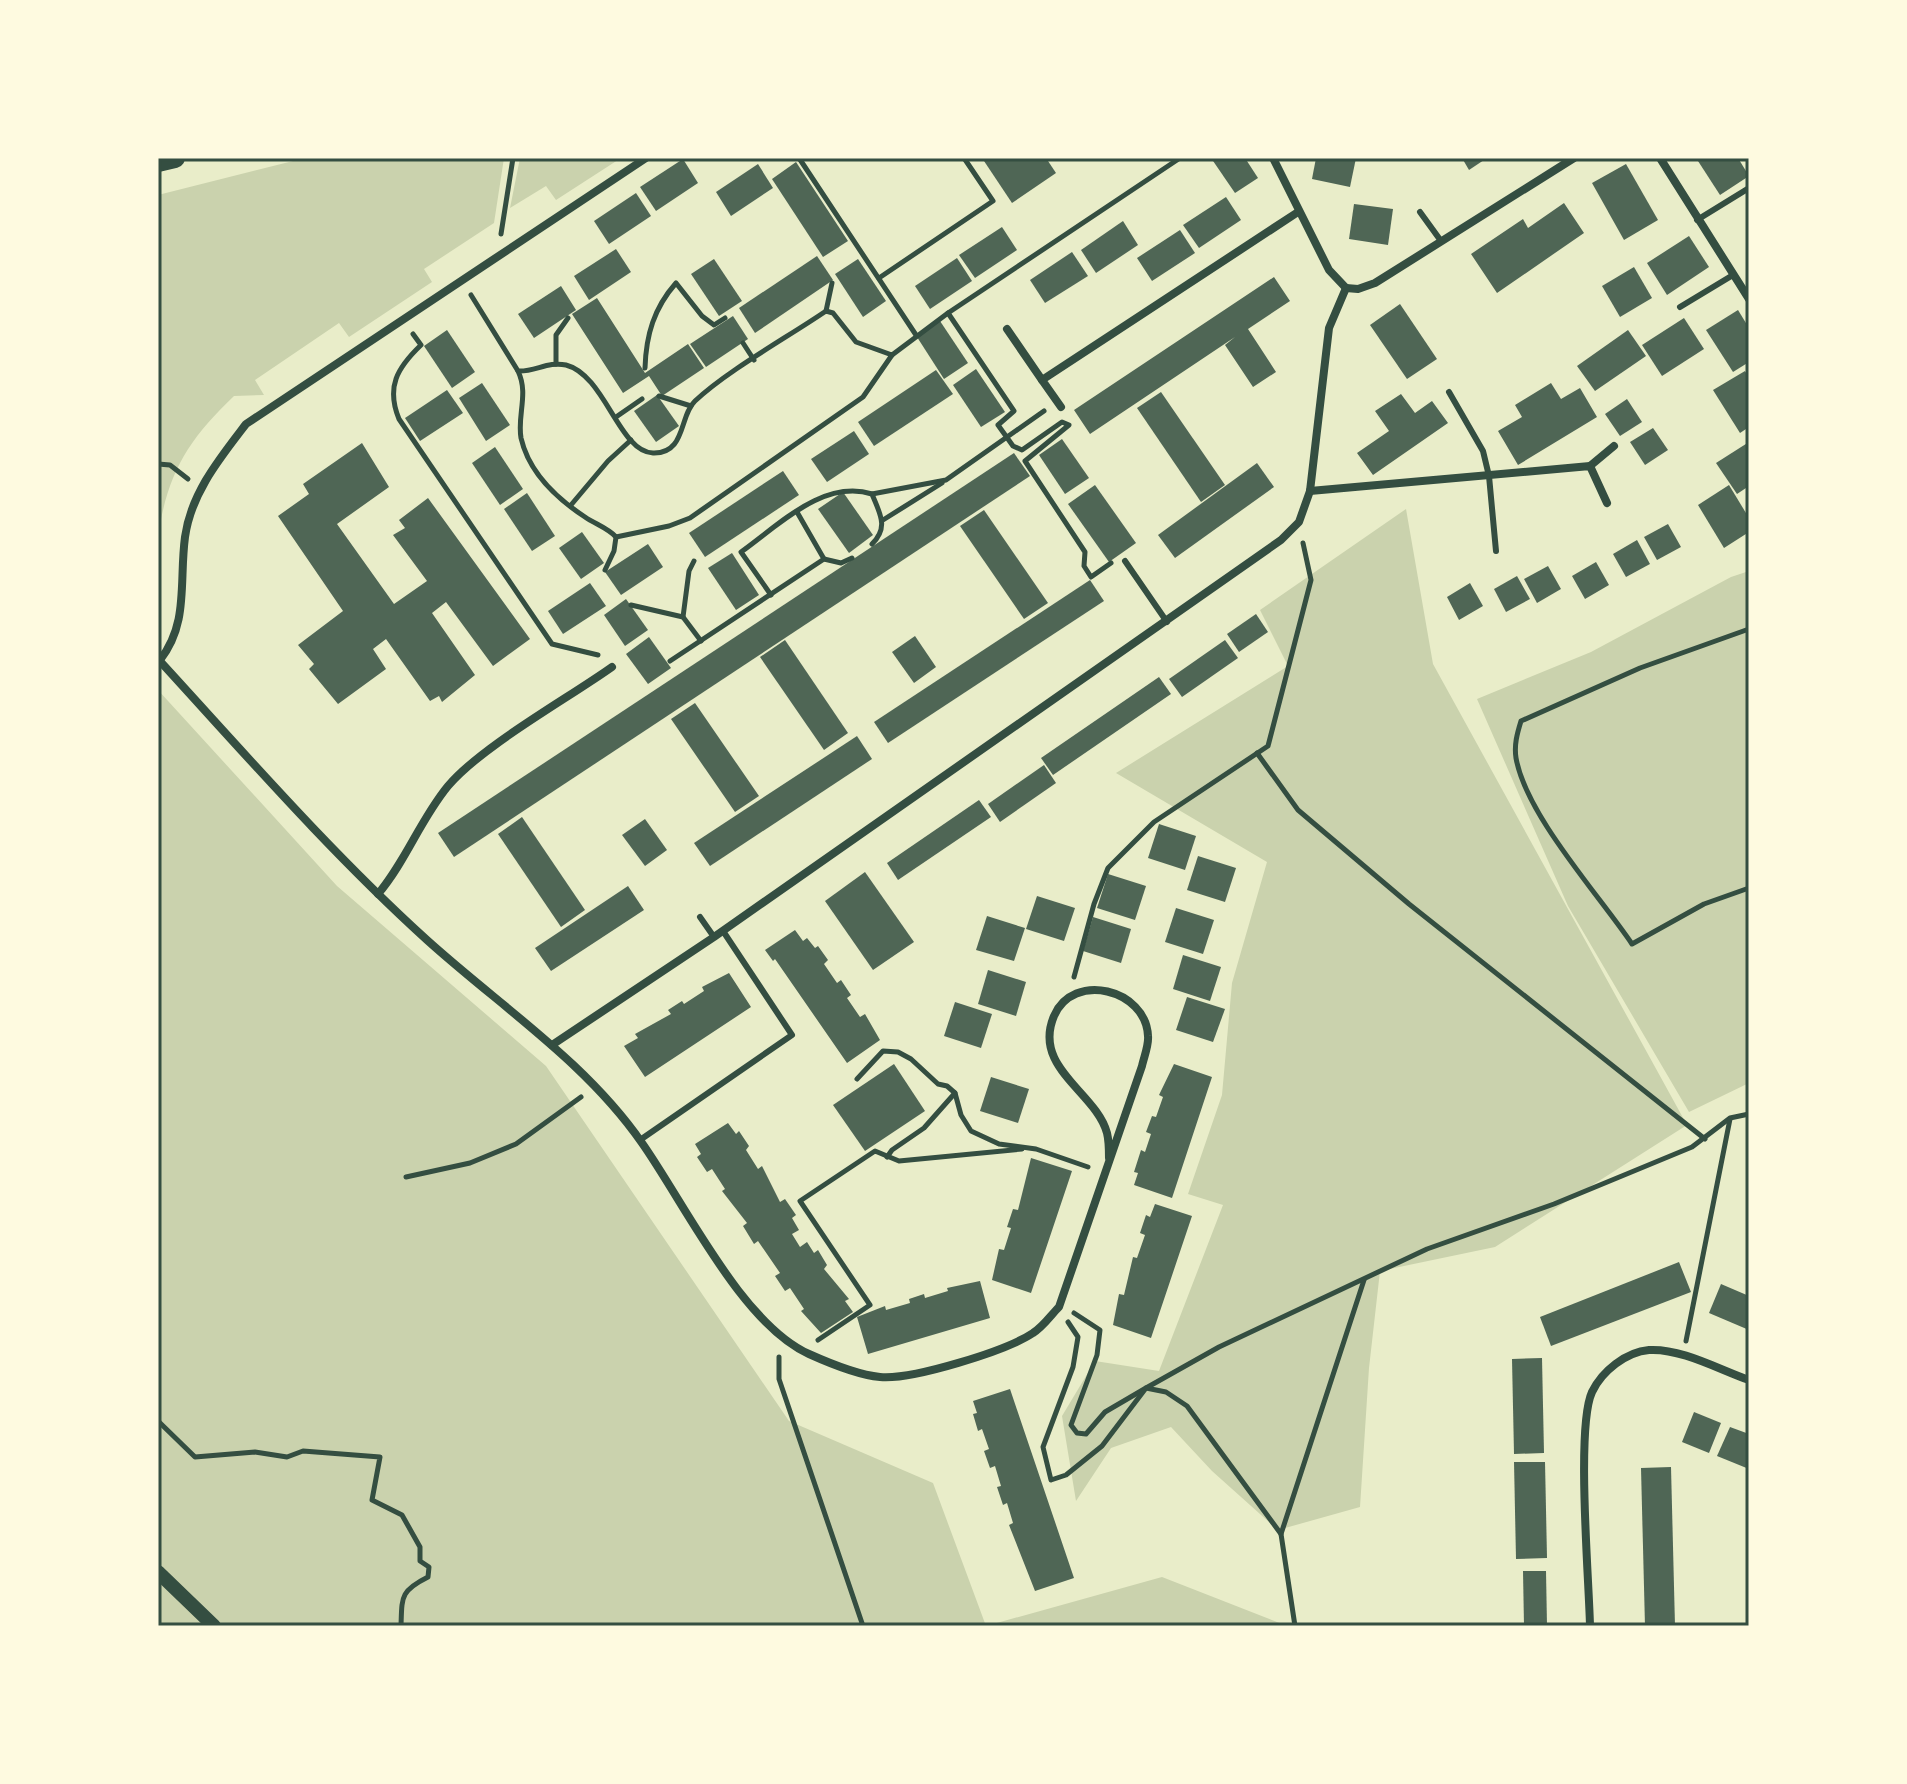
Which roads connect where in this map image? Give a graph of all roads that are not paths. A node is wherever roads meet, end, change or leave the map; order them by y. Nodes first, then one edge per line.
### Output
1 (175, 158) edge
2 (646, 158) edge
3 (1273, 158) edge
4 (1574, 158) edge
5 (1660, 158) edge
6 (158, 162) edge
7 (1749, 188) edge
8 (1298, 212) junction
9 (1420, 212) dead end
10 (1697, 220) junction
11 (1441, 241) junction
12 (1733, 275) junction
13 (1346, 288) junction
14 (1749, 299) edge
15 (1680, 307) dead end
16 (1007, 329) dead end
17 (1042, 380) junction
18 (1449, 392) dead end
19 (1059, 404) road end
20 (1614, 446) dead end
21 (1590, 466) junction
22 (1489, 476) junction
23 (1310, 491) junction
24 (1607, 503) dead end
25 (1496, 551) dead end
26 (1125, 561) road end
27 (1167, 622) junction
28 (159, 660) edge
29 (612, 667) road end
30 (378, 894) junction
31 (700, 917) dead end
32 (723, 931) junction
33 (714, 937) junction
34 (552, 1045) junction
35 (640, 1140) junction
36 (1109, 1158) junction
37 (1749, 1380) edge
38 (158, 1572) edge
39 (214, 1626) edge
40 (1590, 1626) edge

1 - 6 main road
2 - 28 street
3 - 8 street
4 - 11 street
5 - 10 street
7 - 10 lane
8 - 13 street
8 - 17 street
9 - 11 lane
10 - 12 street
11 - 13 street
12 - 14 street
12 - 15 lane
13 - 23 street
16 - 17 street
17 - 19 street
18 - 22 lane
20 - 21 street
21 - 22 street
21 - 24 street
22 - 23 street
22 - 25 lane
23 - 27 street
26 - 27 lane
27 - 32 street
28 - 30 street
29 - 30 street
30 - 34 street
31 - 33 lane
32 - 33 street
32 - 35 lane
33 - 34 street
34 - 35 street
35 - 36 street
36 - 36 street
37 - 40 street
38 - 39 street

